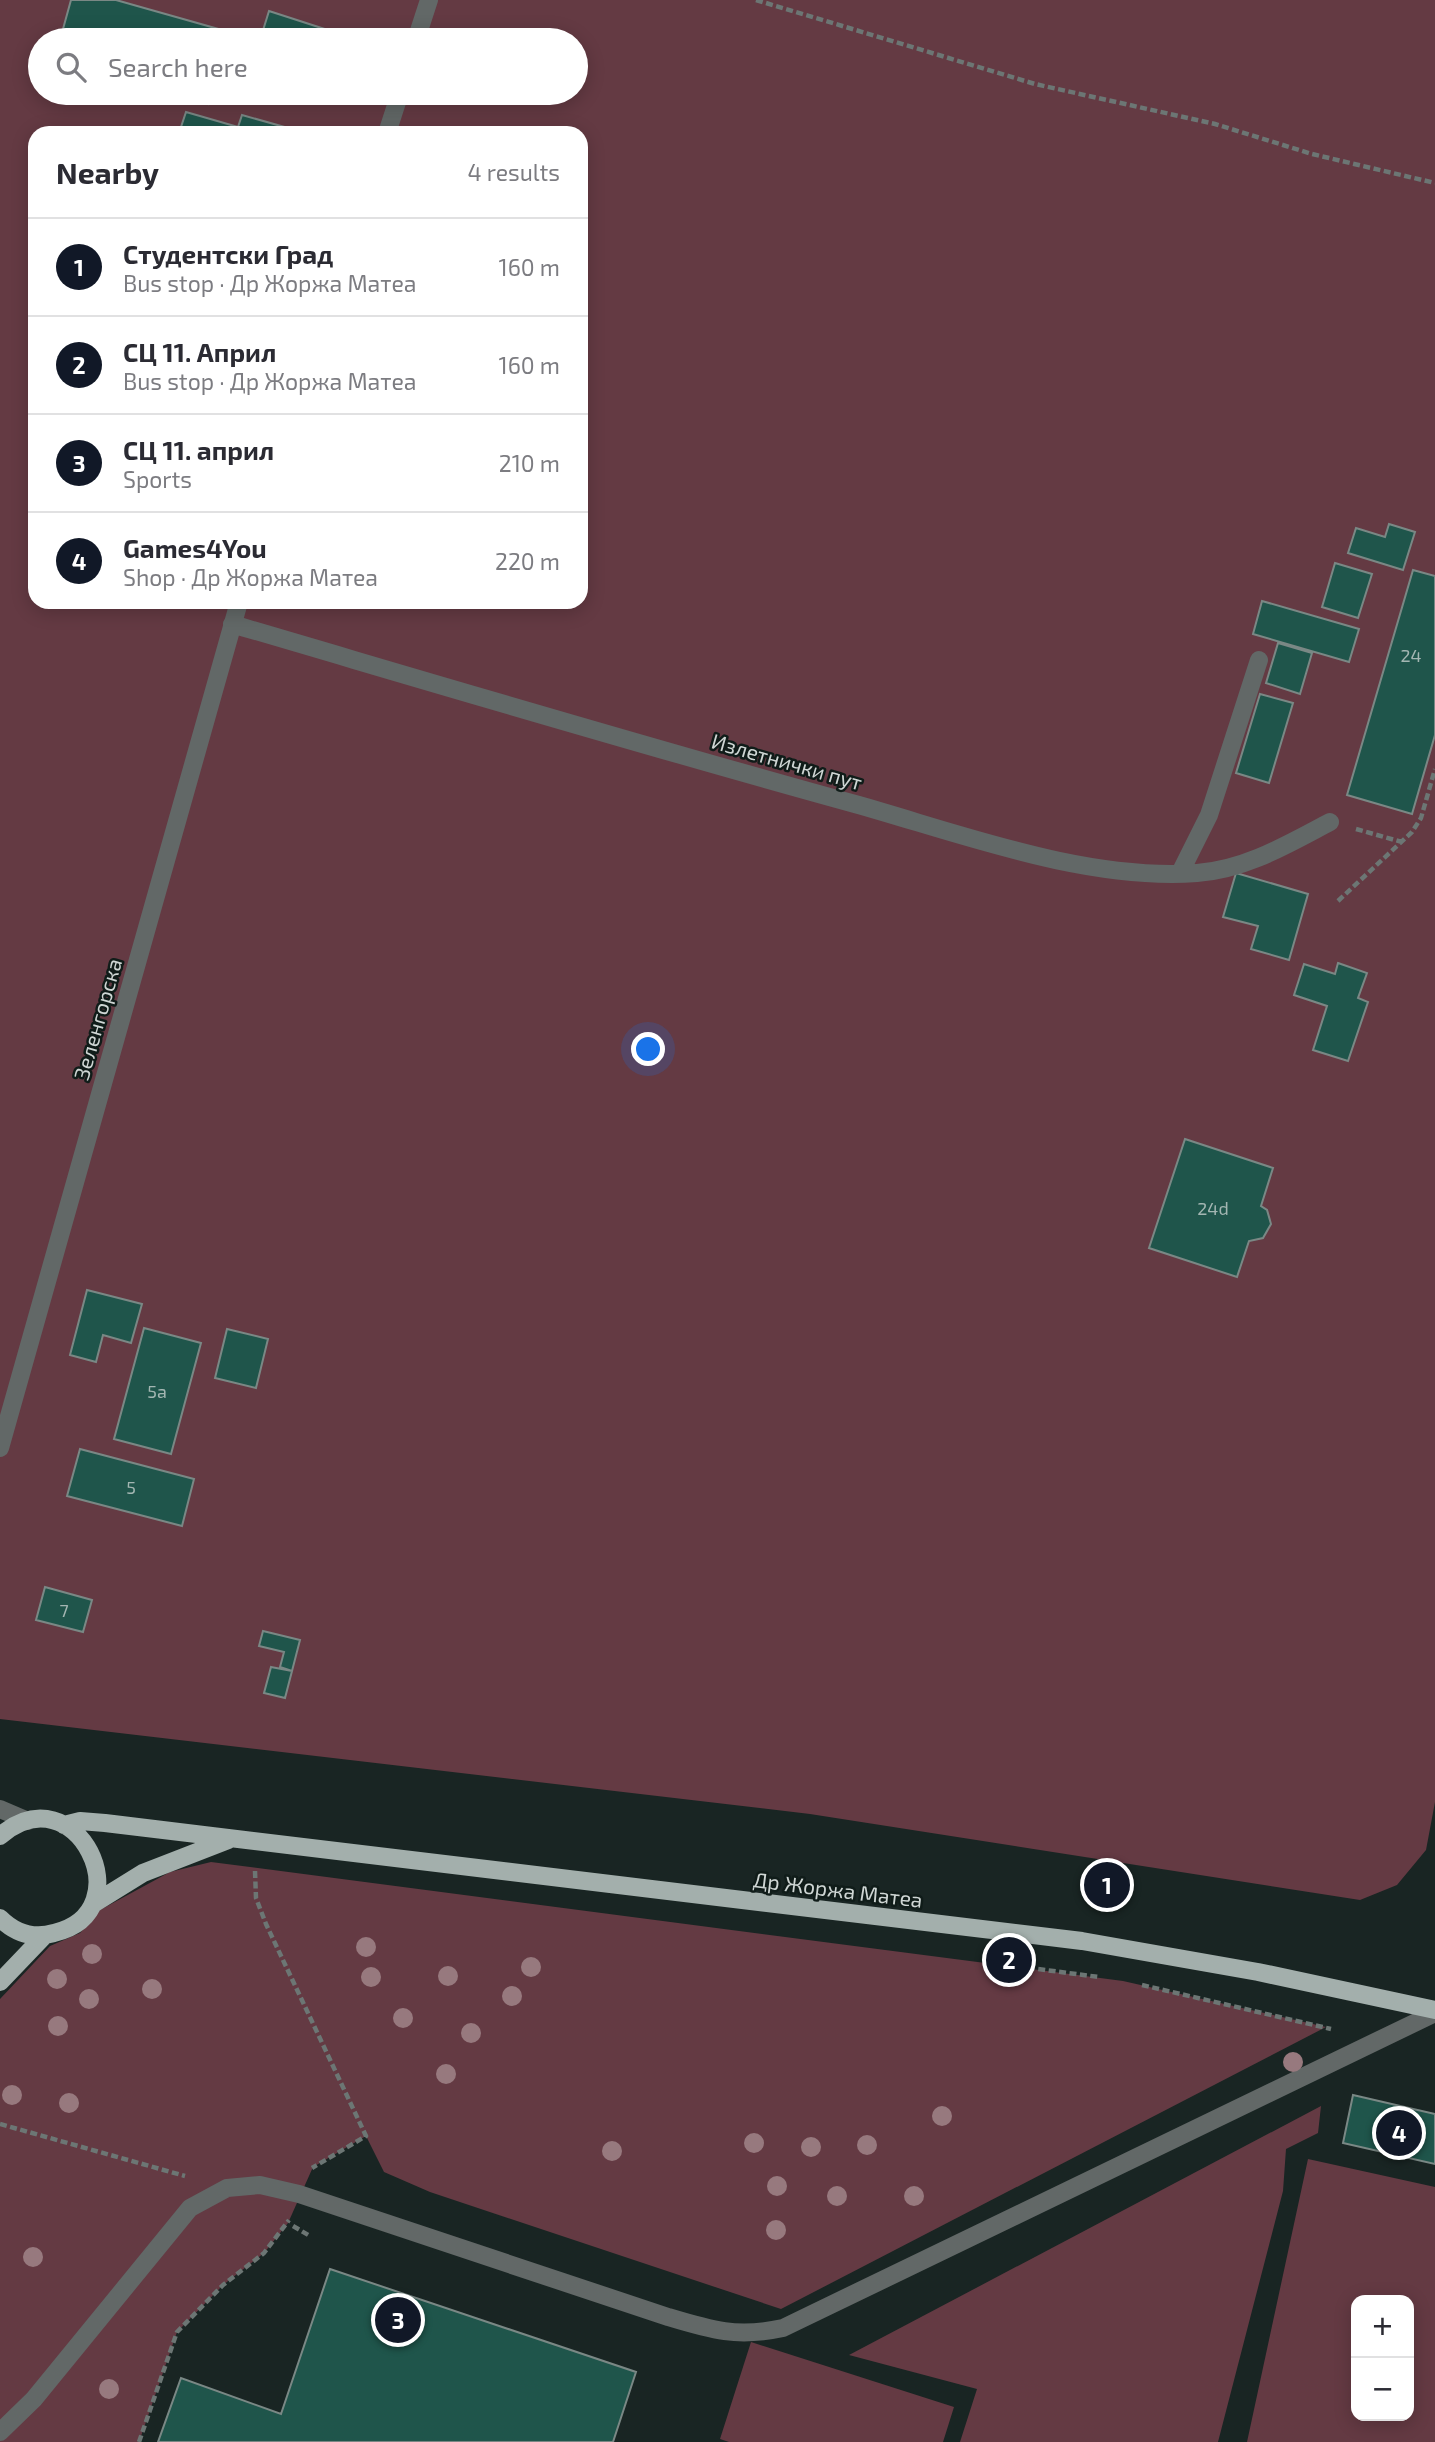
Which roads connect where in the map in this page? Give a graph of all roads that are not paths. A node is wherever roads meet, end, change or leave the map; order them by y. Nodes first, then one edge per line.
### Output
1 (429, 0) edge
2 (420, 28) edge
3 (396, 105) edge
4 (389, 126) edge
5 (237, 609) edge
6 (232, 624) junction
7 (1259, 660) dead end
8 (1330, 822) road end
9 (1180, 873) junction
10 (0, 1448) edge
11 (0, 1809) edge
12 (28, 1821) junction
13 (64, 1825) junction
14 (0, 1836) edge
15 (231, 1839) junction
16 (93, 1904) junction
17 (0, 1918) edge
18 (44, 1936) junction
19 (0, 1982) edge
20 (1435, 2012) edge
21 (0, 2432) edge

1 - 2 street
3 - 4 street
5 - 6 street, Зеленгорска
6 - 9 street, Излетнички пут
6 - 10 street, Зеленгорска
7 - 9 street
8 - 9 street, Излетнички пут
11 - 12 street
12 - 13 main road, Др Жоржа Матеа
12 - 14 main road
13 - 15 main road, Др Жоржа Матеа
13 - 16 main road
15 - 16 main road, Др Жоржа Матеа
15 - 20 main road, Др Жоржа Матеа
16 - 18 main road, Др Жоржа Матеа
17 - 18 main road
18 - 19 main road
20 - 21 street

